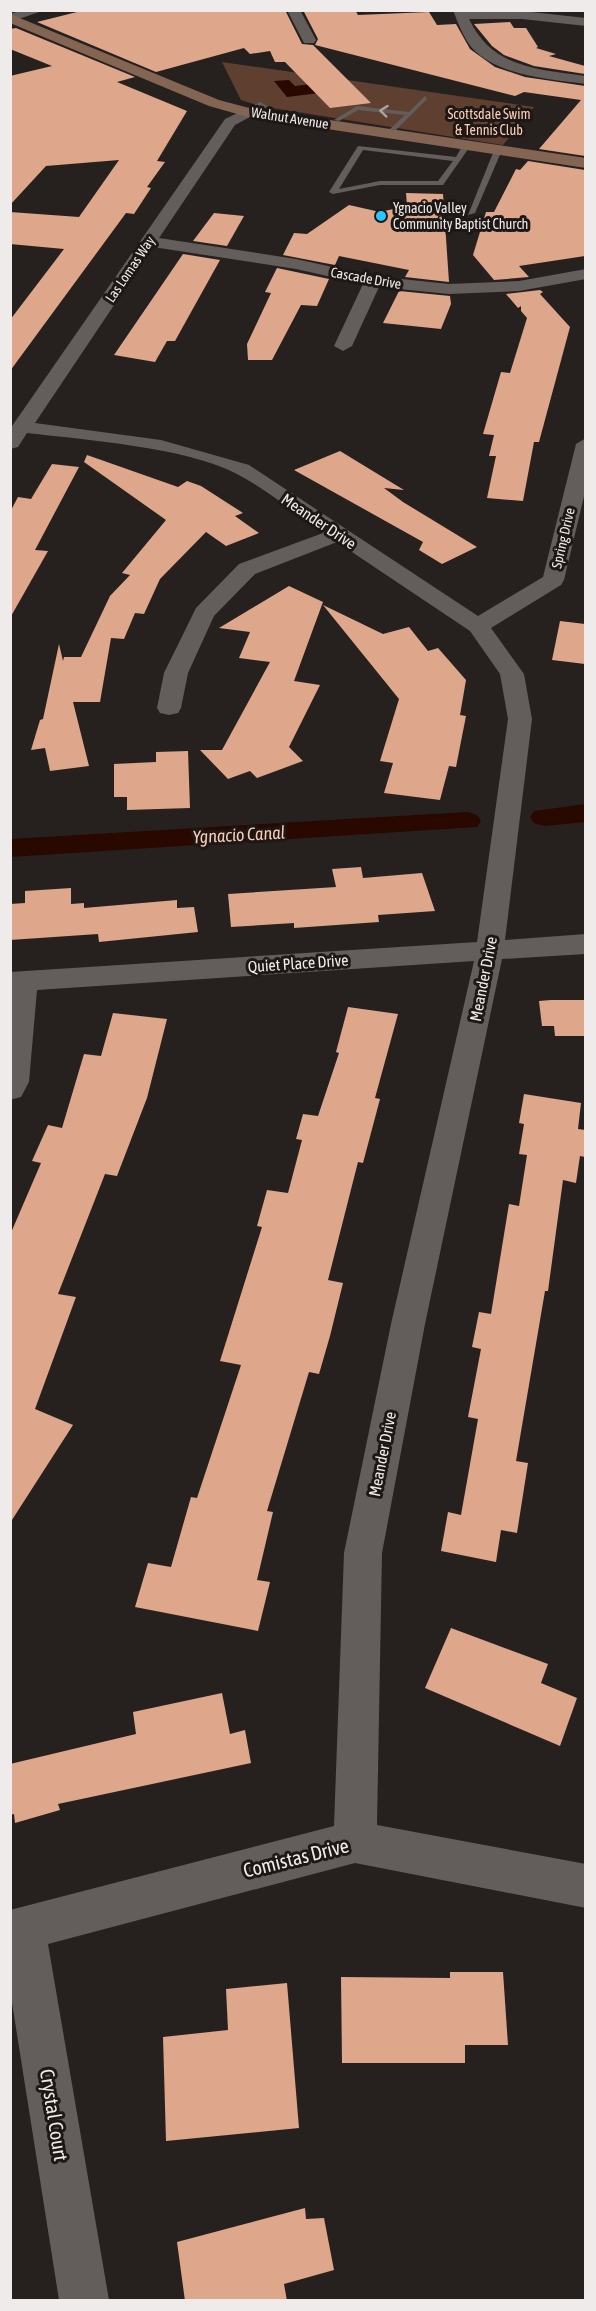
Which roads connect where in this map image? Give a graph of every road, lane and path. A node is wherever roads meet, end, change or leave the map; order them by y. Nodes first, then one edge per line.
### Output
1 (39, 10) edge
2 (293, 10) edge
3 (460, 13) edge
4 (14, 15) edge
5 (585, 22) edge
6 (309, 40) dead end
7 (585, 80) edge
8 (425, 98) dead end
9 (254, 109) junction
10 (411, 114) junction
11 (337, 120) junction
12 (394, 129) junction
13 (467, 145) junction
14 (498, 150) junction
15 (585, 156) edge
16 (458, 159) junction
17 (585, 163) edge
18 (471, 213) dead end
19 (149, 241) junction
20 (585, 274) edge
21 (373, 282) junction
22 (343, 346) dead end
23 (16, 436) edge
24 (585, 444) edge
25 (339, 534) junction
26 (478, 626) junction
27 (169, 708) dead end
28 (585, 944) edge
29 (490, 951) junction
30 (17, 982) edge
31 (10, 1089) edge
32 (355, 1842) junction
33 (585, 1886) edge
34 (17, 1931) edge
35 (84, 2301) edge

1 - 4 street
2 - 6 street
3 - 5 street
3 - 7 street
4 - 9 street, Walnut Avenue
8 - 10 lane
9 - 11 street, Walnut Avenue
9 - 13 street, Walnut Avenue
9 - 19 street, Las Lomas Way
10 -> 11 lane
10 - 12 lane
11 - 12 street, Walnut Avenue
12 - 15 street, Walnut Avenue
13 - 14 street, Walnut Avenue
13 - 16 lane
14 - 17 street, Walnut Avenue
14 - 18 lane
16 - 16 lane
19 - 21 street, Cascade Drive
19 - 23 street, Las Lomas Way
20 - 21 street, Cascade Drive
21 - 22 street
23 - 25 street, Meander Drive
24 - 26 street, Spring Drive
25 - 26 street, Meander Drive
25 - 27 street
26 - 29 street, Meander Drive
28 - 29 street, Quiet Place Drive
29 - 30 street, Quiet Place Drive
29 - 32 street, Meander Drive
30 - 31 street
32 - 33 street, Comistas Drive
32 - 34 street, Comistas Drive
34 - 35 street, Crystal Court

